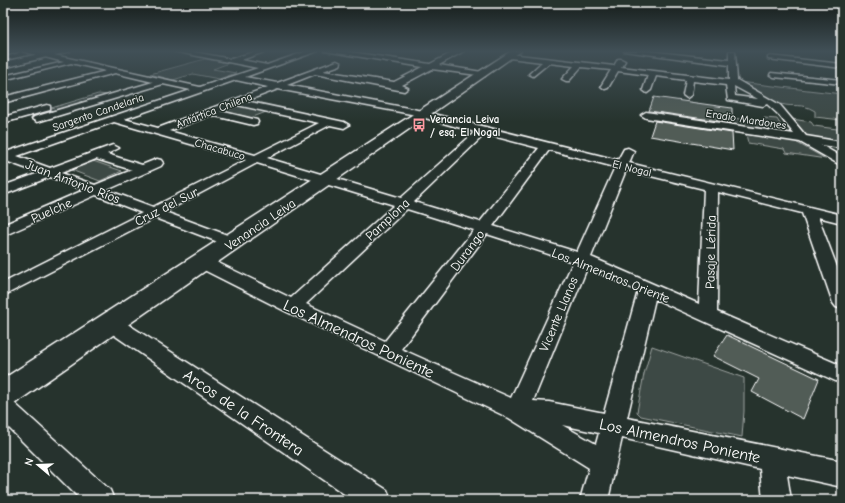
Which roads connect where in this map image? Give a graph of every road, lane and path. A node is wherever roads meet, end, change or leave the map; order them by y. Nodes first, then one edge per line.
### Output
1 (18, 74) edge
2 (30, 74) edge
3 (102, 74) edge
4 (132, 74) edge
5 (246, 74) edge
6 (308, 74) edge
7 (330, 74) edge
8 (362, 74) edge
9 (415, 74) edge
10 (482, 74) edge
11 (570, 74) edge
12 (612, 74) edge
13 (652, 74) edge
14 (667, 74) edge
15 (729, 74) edge
16 (774, 75) dead end
17 (690, 77) junction
18 (3, 78) edge
19 (236, 78) junction
20 (353, 78) junction
21 (566, 79) dead end
22 (163, 81) junction
23 (842, 82) edge
24 (734, 83) junction
25 (3, 84) edge
26 (395, 85) junction
27 (278, 86) junction
28 (605, 86) dead end
29 (404, 88) dead end
30 (202, 90) junction
31 (647, 90) dead end
32 (687, 95) dead end
33 (114, 96) junction
34 (3, 100) edge
35 (237, 102) junction
36 (775, 104) junction
37 (278, 111) junction
38 (211, 112) junction
39 (23, 115) junction
40 (422, 115) junction
41 (646, 115) dead end
42 (113, 119) junction
43 (3, 120) edge
44 (253, 122) junction
45 (328, 122) junction
46 (344, 125) dead end
47 (242, 126) dead end
48 (482, 131) junction
49 (158, 132) junction
50 (802, 140) junction
51 (842, 145) edge
52 (546, 147) junction
53 (113, 148) dead end
54 (97, 155) junction
55 (4, 156) edge
56 (625, 158) junction
57 (256, 159) junction
58 (842, 162) edge
59 (157, 163) dead end
60 (143, 169) junction
61 (50, 173) junction
62 (327, 179) junction
63 (711, 188) junction
64 (96, 190) junction
65 (3, 191) edge
66 (405, 202) junction
67 (808, 211) junction
68 (153, 212) junction
69 (842, 220) edge
70 (484, 228) junction
71 (3, 231) edge
72 (232, 242) junction
73 (582, 259) junction
74 (202, 262) junction
75 (648, 289) junction
76 (3, 290) edge
77 (842, 303) edge
78 (292, 307) junction
79 (708, 316) junction
80 (111, 323) junction
81 (388, 352) junction
82 (842, 375) edge
83 (3, 395) edge
84 (3, 407) edge
85 (517, 411) junction
86 (612, 426) junction
87 (772, 459) junction
88 (603, 462) junction
89 (842, 474) edge
90 (100, 500) edge
91 (377, 500) edge
92 (594, 500) edge
93 (777, 500) edge

1 - 18 street
2 - 25 street
3 - 34 street
4 - 22 street
5 - 19 street, Sargento Candelaria
6 - 27 street, Antártica Chilena
7 - 20 street
8 - 20 street
9 - 26 street
10 - 40 street, Venancia Leiva
11 - 21 street
12 - 28 street
13 - 31 street
14 - 17 street
15 - 24 street
16 - 23 street
17 - 24 street
17 - 32 street
19 - 27 street, El Nogal
19 - 30 street, Sargento Candelaria
20 - 26 street
22 - 30 street
22 - 33 street
24 - 36 street
24 - 36 street
26 - 29 street
27 - 35 street, Antártica Chilena
27 - 40 street, El Nogal
30 - 42 street, Sargento Candelaria
33 - 39 street
33 - 39 street
35 - 37 street
35 - 38 street, Antártica Chilena
36 - 50 street
37 - 44 street
37 - 45 street
38 - 44 street
38 - 49 street, Antártica Chilena
39 - 43 street
40 - 48 street, El Nogal
40 - 62 street, Venancia Leiva
41 - 50 street, Eradio Mardones
42 - 49 street, Chacabuco
42 - 55 street, Sargento Candelaria
44 - 47 street
45 - 46 street
45 - 57 street, Cruz del Sur
48 - 52 street, El Nogal
48 - 66 street, Pamplona
49 - 57 street, Chacabuco
50 - 51 street, Eradio Mardones
50 - 58 street
52 - 56 street, El Nogal
52 - 70 street, Durango
53 - 54 street
54 - 60 street
54 - 61 street
55 - 61 street, Juan Antonio Ríos
56 - 63 street, El Nogal
56 - 73 street, Vicente Llanos
57 - 62 street, Chacabuco
57 - 68 street, Cruz del Sur
59 - 60 street, Puelche
60 - 64 street, Puelche
61 - 64 street, Juan Antonio Ríos
61 - 65 street
62 - 66 street, Los Almendros Oriente
62 - 72 street, Venancia Leiva
63 - 67 street, El Nogal
63 - 79 street, Pasaje Lérida
64 - 68 street, Juan Antonio Ríos
64 - 71 street, Puelche
66 - 70 street, Los Almendros Oriente
66 - 78 street, Pamplona
67 - 69 street, El Nogal
67 - 77 street
68 - 72 street, Juan Antonio Ríos
68 - 76 street, Cruz del Sur
70 - 73 street, Los Almendros Oriente
70 - 81 street, Durango
72 - 74 street, Venancia Leiva
73 - 75 street, Los Almendros Oriente
73 - 85 street, Vicente Llanos
74 - 78 street, Los Almendros Poniente
74 - 80 street, Venancia Leiva
75 - 79 street, Los Almendros Oriente
75 - 86 street
78 - 81 street, Los Almendros Poniente
79 - 82 street, Los Almendros Oriente
80 - 83 street, Venancia Leiva
80 - 91 street, Arcos de la Frontera
81 - 85 street, Los Almendros Poniente
84 - 90 street
85 - 86 street, Los Almendros Poniente
85 - 88 street, Los Almendros Poniente
86 - 87 street, Los Almendros Poniente
86 - 88 street
87 - 89 street, Los Almendros Poniente
87 - 93 street
88 - 92 street

